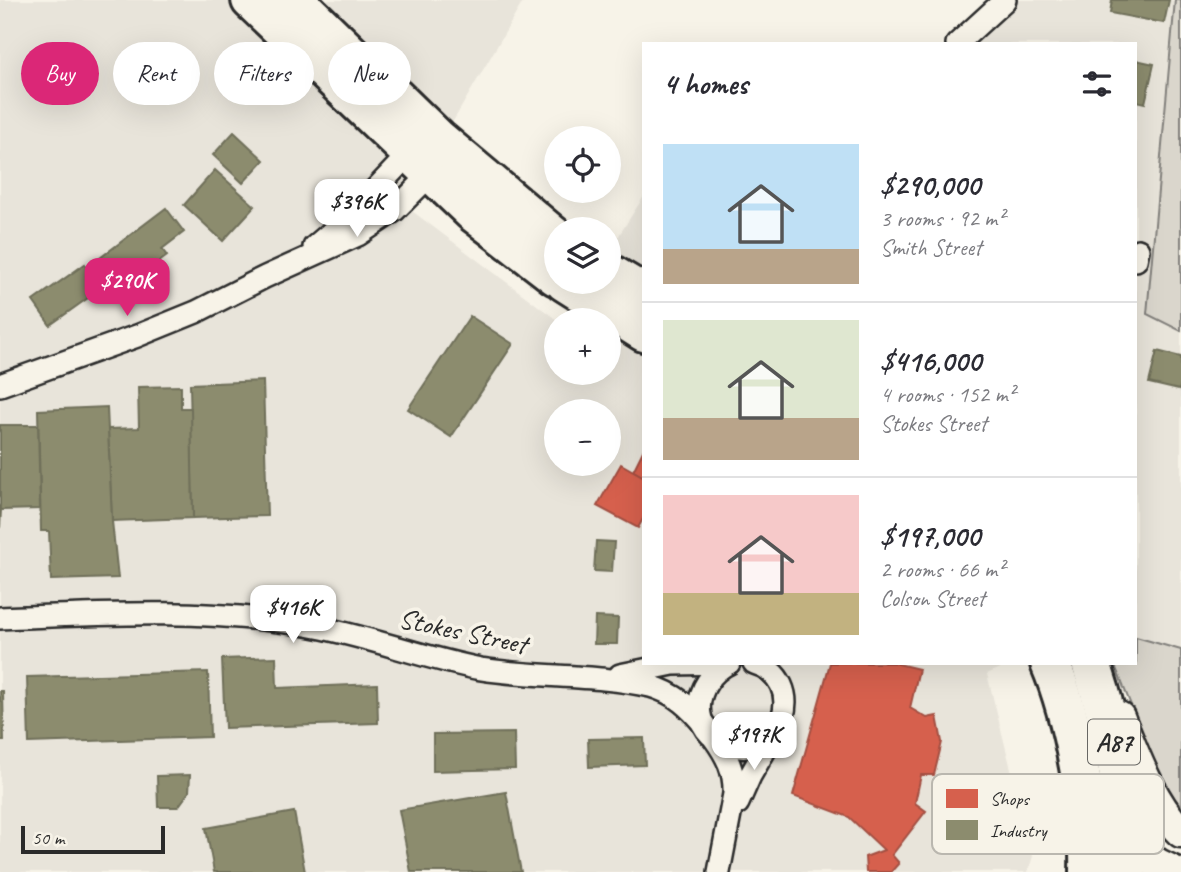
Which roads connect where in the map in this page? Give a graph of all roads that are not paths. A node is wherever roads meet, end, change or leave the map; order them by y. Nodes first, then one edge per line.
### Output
1 (251, 0) edge
2 (295, 0) edge
3 (1001, 1) edge
4 (959, 42) edge
5 (430, 152) junction
6 (544, 230) edge
7 (544, 267) edge
8 (265, 277) junction
9 (621, 280) edge
10 (642, 293) edge
11 (584, 294) edge
12 (642, 331) edge
13 (0, 385) edge
14 (0, 618) edge
15 (669, 665) edge
16 (726, 665) edge
17 (758, 665) edge
18 (1051, 665) edge
19 (1093, 665) edge
20 (1093, 665) edge
21 (582, 678) junction
22 (778, 729) junction
23 (708, 730) junction
24 (1079, 774) edge
25 (1117, 774) edge
26 (1145, 774) edge
27 (1164, 811) edge
28 (728, 825) junction
29 (1164, 826) edge
30 (1181, 833) edge
31 (1089, 854) edge
32 (1097, 854) edge
33 (1142, 854) edge
34 (719, 872) edge
35 (1091, 872) edge
36 (1175, 872) edge

1 - 5 highway
2 - 5 highway
3 - 4 street
5 - 6 highway
5 - 7 highway
5 - 8 street
5 - 8 street
8 - 13 street
9 - 10 highway
11 - 12 highway
14 - 21 street, Stokes Street
15 - 21 street
16 - 23 street
17 - 22 street
18 - 24 highway, A87
19 - 26 main road
20 - 25 highway, A87
21 - 23 street
22 - 23 street
22 - 28 street
23 - 28 street
27 - 30 main road
28 - 34 street
29 - 30 main road
31 - 35 highway, A87
32 - 35 main road
33 - 36 main road

